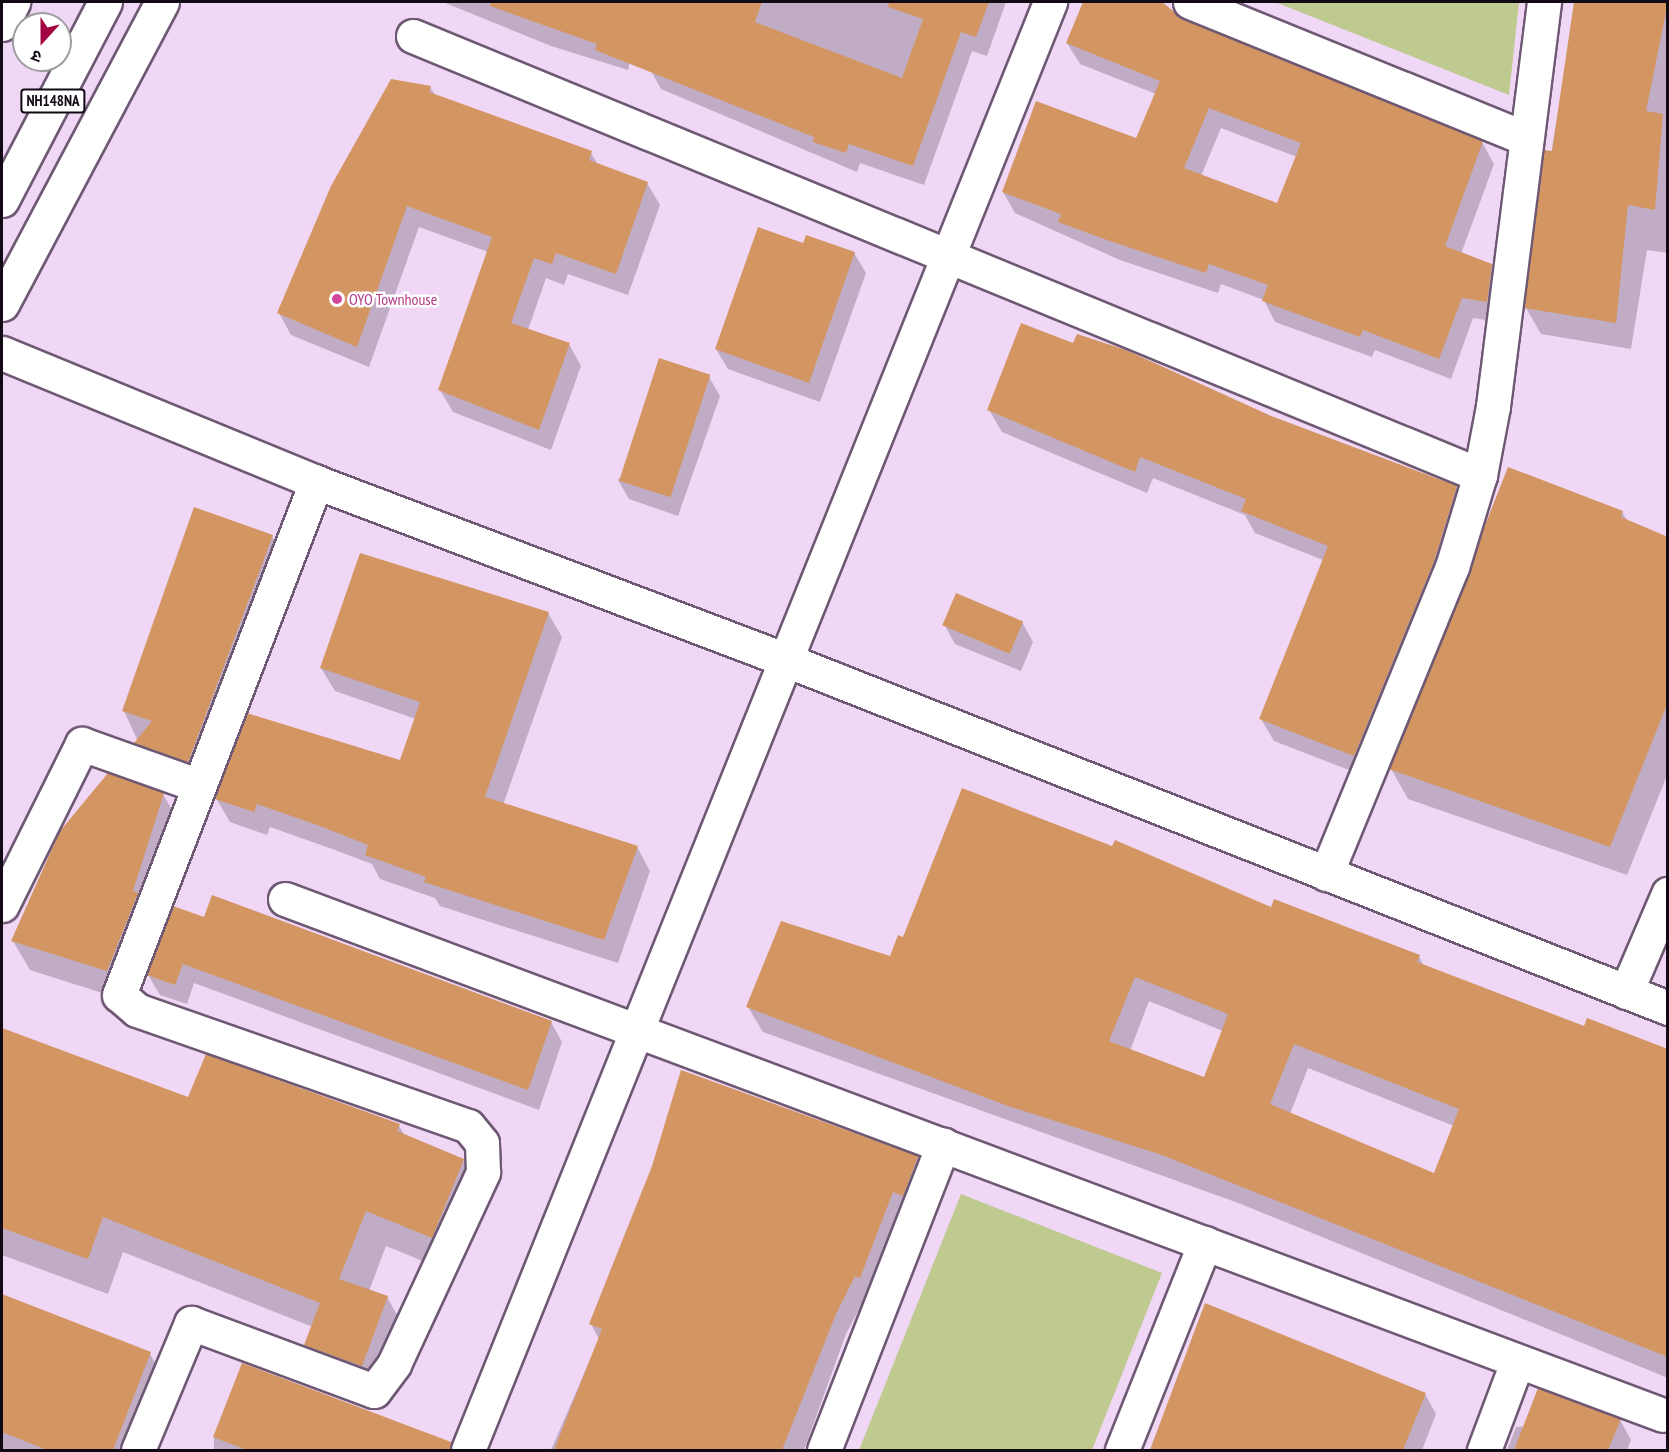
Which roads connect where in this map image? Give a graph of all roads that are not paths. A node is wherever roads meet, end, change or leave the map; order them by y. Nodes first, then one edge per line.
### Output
1 (14, 2) edge
2 (105, 2) edge
3 (162, 2) edge
4 (1050, 2) edge
5 (1190, 2) edge
6 (1544, 2) edge
7 (2, 24) edge
8 (413, 36) dead end
9 (1525, 138) junction
10 (2, 200) edge
11 (949, 253) junction
12 (2, 304) edge
13 (2, 353) edge
14 (1480, 475) junction
15 (316, 482) junction
16 (786, 660) junction
17 (197, 785) junction
18 (1326, 874) junction
19 (1668, 894) edge
20 (285, 899) dead end
21 (2, 905) edge
22 (1626, 992) junction
23 (1668, 1008) edge
24 (638, 1028) junction
25 (943, 1144) junction
26 (1205, 1243) junction
27 (1517, 1362) junction
28 (1663, 1415) dead end
29 (138, 1450) edge
30 (468, 1450) edge
31 (824, 1450) edge
32 (1122, 1450) edge
33 (1484, 1450) edge

1 - 7 main road
2 - 10 main road, NH148NA
3 - 12 main road
4 - 11 main road
5 - 9 main road
6 - 9 main road
8 - 11 main road
9 - 14 main road
11 - 14 main road
11 - 16 main road
13 - 15 main road
14 - 18 main road
15 - 16 main road
15 - 17 main road
16 - 18 main road
16 - 24 main road
17 - 21 main road
17 - 29 main road
18 - 22 main road
19 - 22 main road
20 - 24 main road
22 - 23 main road
24 - 25 main road
24 - 30 main road
25 - 26 main road
25 - 31 main road
26 - 27 main road
26 - 32 main road
27 - 28 main road
27 - 33 main road

